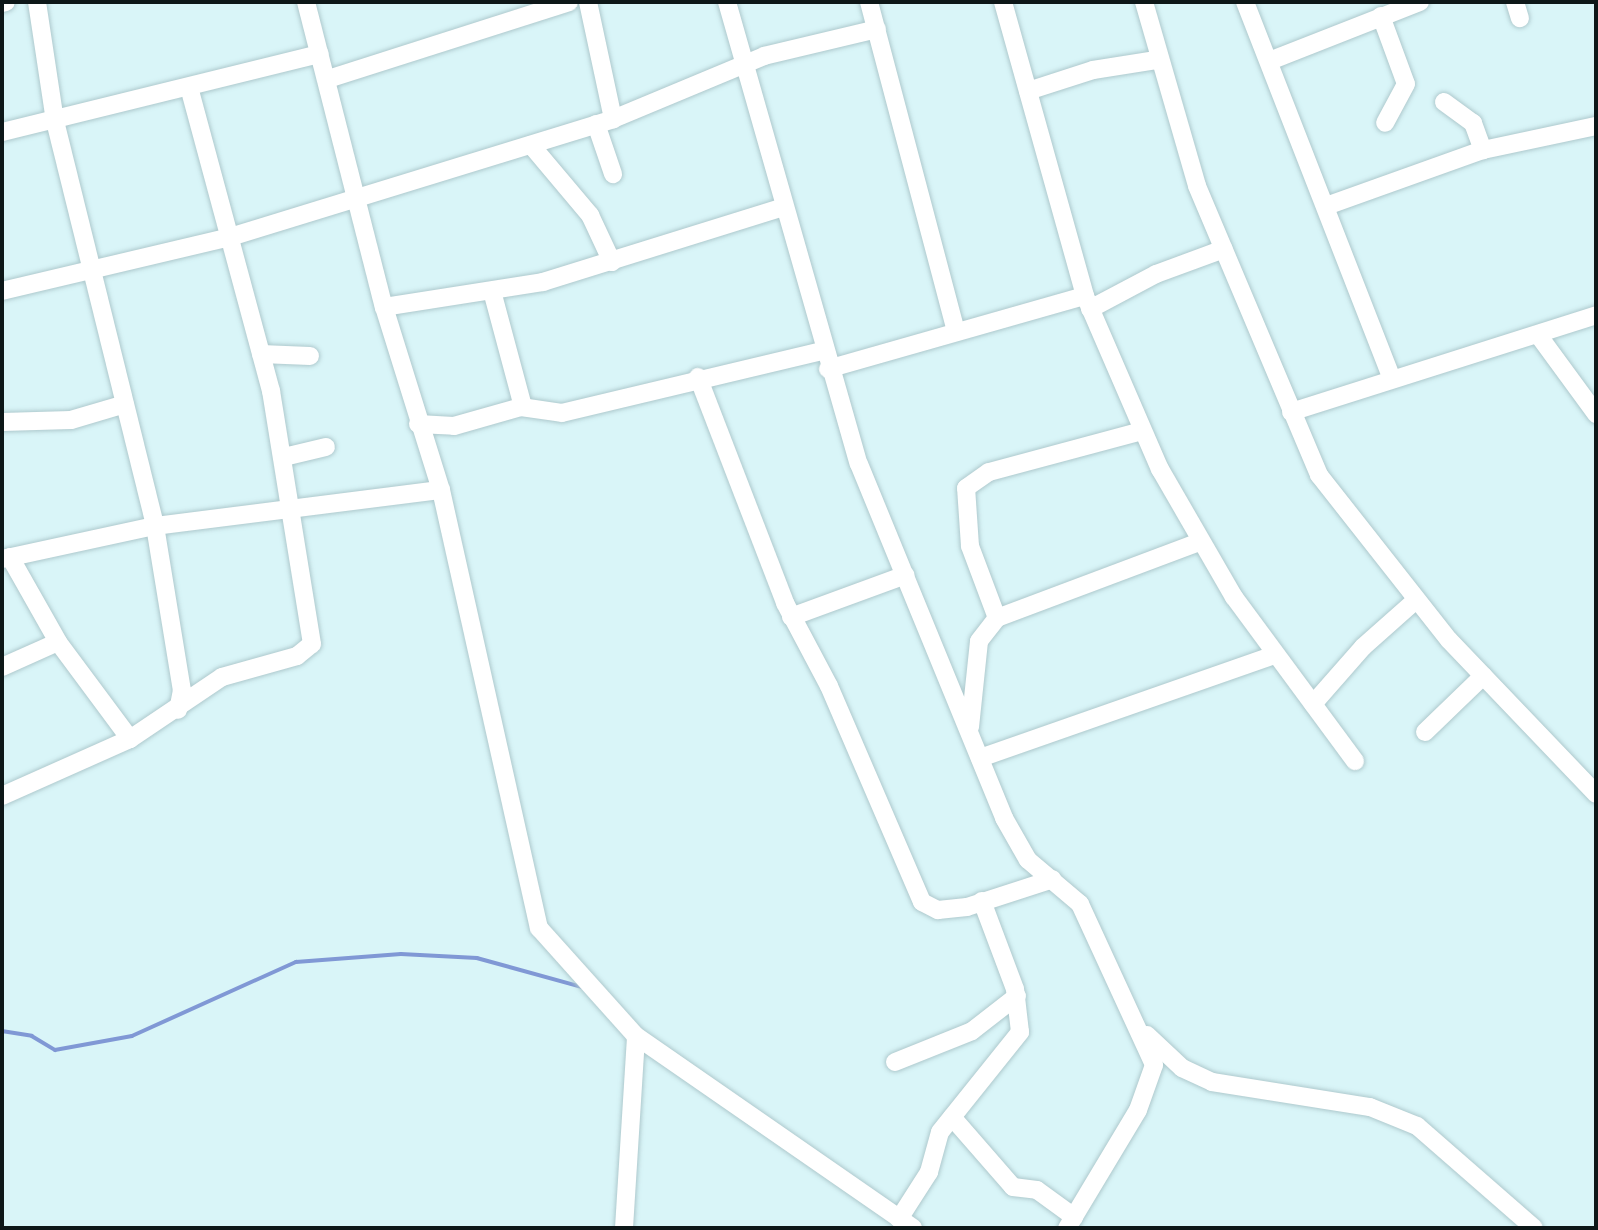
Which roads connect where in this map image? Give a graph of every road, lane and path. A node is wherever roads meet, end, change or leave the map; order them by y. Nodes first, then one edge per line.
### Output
1 (37, 2) edge
2 (306, 2) edge
3 (569, 2) edge
4 (588, 2) edge
5 (727, 2) edge
6 (869, 2) edge
7 (1003, 2) edge
8 (1144, 2) edge
9 (1245, 2) edge
10 (1420, 2) edge
11 (1381, 16) junction
12 (877, 29) junction
13 (320, 54) junction
14 (1156, 60) junction
15 (1272, 60) junction
16 (741, 64) junction
17 (328, 79) junction
18 (189, 89) junction
19 (1028, 91) junction
20 (1444, 102) dead end
21 (55, 121) junction
22 (605, 121) junction
23 (1385, 123) dead end
24 (1596, 126) edge
25 (2, 132) edge
26 (530, 145) junction
27 (1483, 150) junction
28 (613, 174) dead end
29 (361, 197) junction
30 (1329, 205) junction
31 (781, 208) junction
32 (227, 238) junction
33 (1224, 249) junction
34 (612, 262) junction
35 (90, 271) junction
36 (2, 291) edge
37 (492, 291) junction
38 (1088, 303) junction
39 (384, 307) junction
40 (1596, 316) edge
41 (956, 332) junction
42 (1539, 336) junction
43 (823, 351) junction
44 (261, 354) junction
45 (310, 356) dead end
46 (828, 369) junction
47 (1391, 376) junction
48 (698, 377) junction
49 (125, 404) junction
50 (523, 407) junction
51 (1291, 412) junction
52 (1596, 414) edge
53 (2, 422) edge
54 (418, 424) junction
55 (1142, 431) junction
56 (326, 447) dead end
57 (284, 457) junction
58 (442, 490) junction
59 (289, 514) junction
60 (155, 526) junction
61 (1199, 542) junction
62 (6, 558) edge
63 (906, 575) junction
64 (1416, 600) junction
65 (791, 617) junction
66 (997, 618) junction
67 (58, 642) junction
68 (1274, 655) junction
69 (2, 667) edge
70 (1483, 676) junction
71 (1313, 704) junction
72 (178, 710) junction
73 (969, 732) junction
74 (1425, 732) dead end
75 (130, 739) junction
76 (980, 758) junction
77 (1355, 761) dead end
78 (3, 790) edge
79 (1596, 794) edge
80 (1053, 879) junction
81 (982, 901) junction
82 (1017, 996) junction
83 (1142, 1030) junction
84 (636, 1036) junction
85 (895, 1062) dead end
86 (952, 1117) junction
87 (1071, 1223) edge
88 (906, 1224) edge
89 (624, 1228) edge
90 (1534, 1228) edge

1 - 21 street
2 - 13 street
3 - 17 street
4 - 22 street
5 - 16 street
6 - 12 street
7 - 19 street
8 - 14 street
9 - 15 street
10 - 11 street
11 - 15 street
11 - 23 street
12 - 16 street
12 - 41 street
13 - 17 street
13 - 18 street
14 - 19 street
14 - 33 street
15 - 30 street
16 - 22 street
16 - 31 street
17 - 29 street
18 - 21 street
18 - 32 street
19 - 38 street
20 - 27 street
21 - 25 street
21 - 35 street
22 - 26 street
22 - 28 street
24 - 27 street
26 - 29 street
26 - 34 street
27 - 30 street
29 - 32 street
29 - 39 street
30 - 47 street
31 - 34 street
31 - 43 street
32 - 35 street
32 - 44 street
33 - 38 street
33 - 51 street
34 - 37 street
35 - 36 street
35 - 49 street
37 - 39 street
37 - 50 street
38 - 41 street
38 - 55 street
39 - 54 street
40 - 42 street
41 - 46 street
42 - 47 street
42 - 52 street
43 - 46 street
43 - 48 street
44 - 45 street
44 - 57 street
46 - 63 street
47 - 51 street
48 - 50 street
48 - 65 street
49 - 53 street
49 - 60 street
50 - 54 street
51 - 64 street
54 - 58 street
55 - 61 street
55 - 66 street
56 - 57 street
57 - 59 street
58 - 59 street
58 - 84 street
59 - 60 street
59 - 72 street
60 - 62 street
60 - 72 street
61 - 66 street
61 - 68 street
62 - 67 street
63 - 65 street
63 - 73 street
64 - 70 street
64 - 71 street
65 - 81 street
66 - 73 street
67 - 69 street
67 - 75 street
68 - 71 street
68 - 76 street
70 - 74 street
70 - 79 street
71 - 77 street
72 - 75 street
73 - 76 street
75 - 78 street
76 - 80 street
80 - 81 street
80 - 83 street
81 - 82 street
82 - 85 street
82 - 86 street
83 - 87 street
83 - 90 street
84 - 88 street
84 - 89 street
86 - 87 street
86 - 88 street

